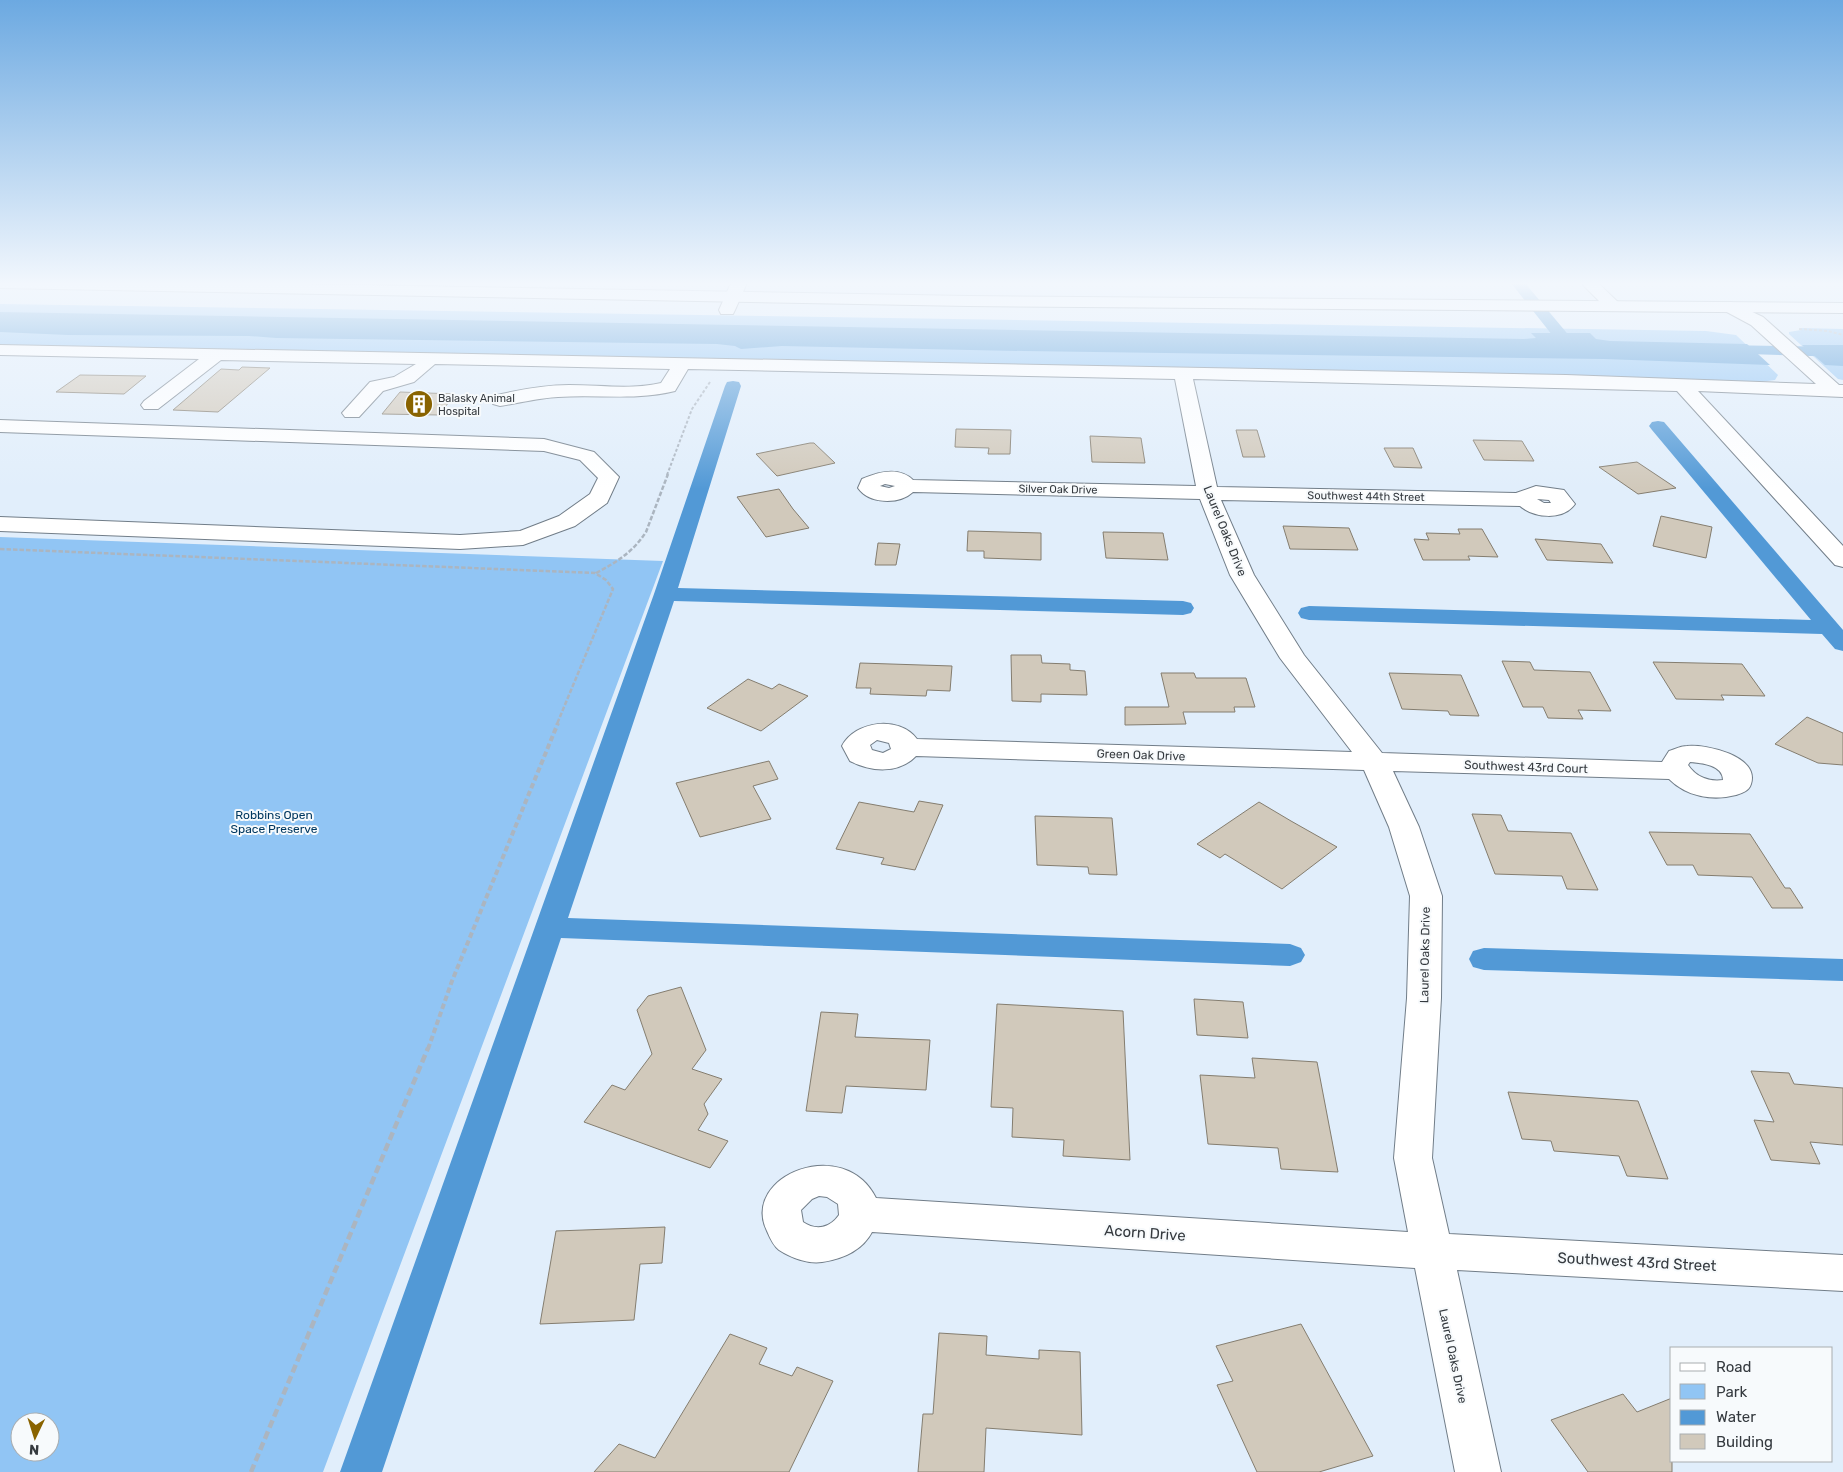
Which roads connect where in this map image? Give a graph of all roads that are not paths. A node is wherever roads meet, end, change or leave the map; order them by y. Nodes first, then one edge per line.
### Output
1 (92, 352) edge
2 (1766, 352) edge
3 (1790, 352) edge
4 (217, 354) junction
5 (431, 358) junction
6 (683, 362) junction
7 (1183, 373) junction
8 (1682, 385) junction
9 (1807, 389) junction
10 (1838, 390) edge
11 (500, 400) dead end
12 (152, 405) dead end
13 (352, 413) dead end
14 (0, 426) edge
15 (907, 486) dead end
16 (1208, 493) junction
17 (1524, 500) dead end
18 (0, 524) edge
19 (1843, 560) edge
20 (906, 747) dead end
21 (1375, 763) junction
22 (1676, 771) dead end
23 (859, 1214) dead end
24 (1431, 1252) junction
25 (1843, 1273) edge
26 (1478, 1472) edge

1 - 4 street
2 - 9 street
3 - 10 street
4 - 5 street
4 - 12 street
5 - 6 street
5 - 13 street
6 - 7 street
6 - 11 street
7 - 8 street
7 - 16 street, Laurel Oaks Drive
8 - 9 street
8 - 19 street
9 - 10 street
14 - 18 street
15 - 16 street, Silver Oak Drive
16 - 17 street, Southwest 44th Street
16 - 21 street, Laurel Oaks Drive
20 - 21 street, Green Oak Drive
21 - 22 street, Southwest 43rd Court
21 - 24 street, Laurel Oaks Drive
23 - 24 street, Acorn Drive
24 - 25 street, Southwest 43rd Street
24 - 26 street, Laurel Oaks Drive

